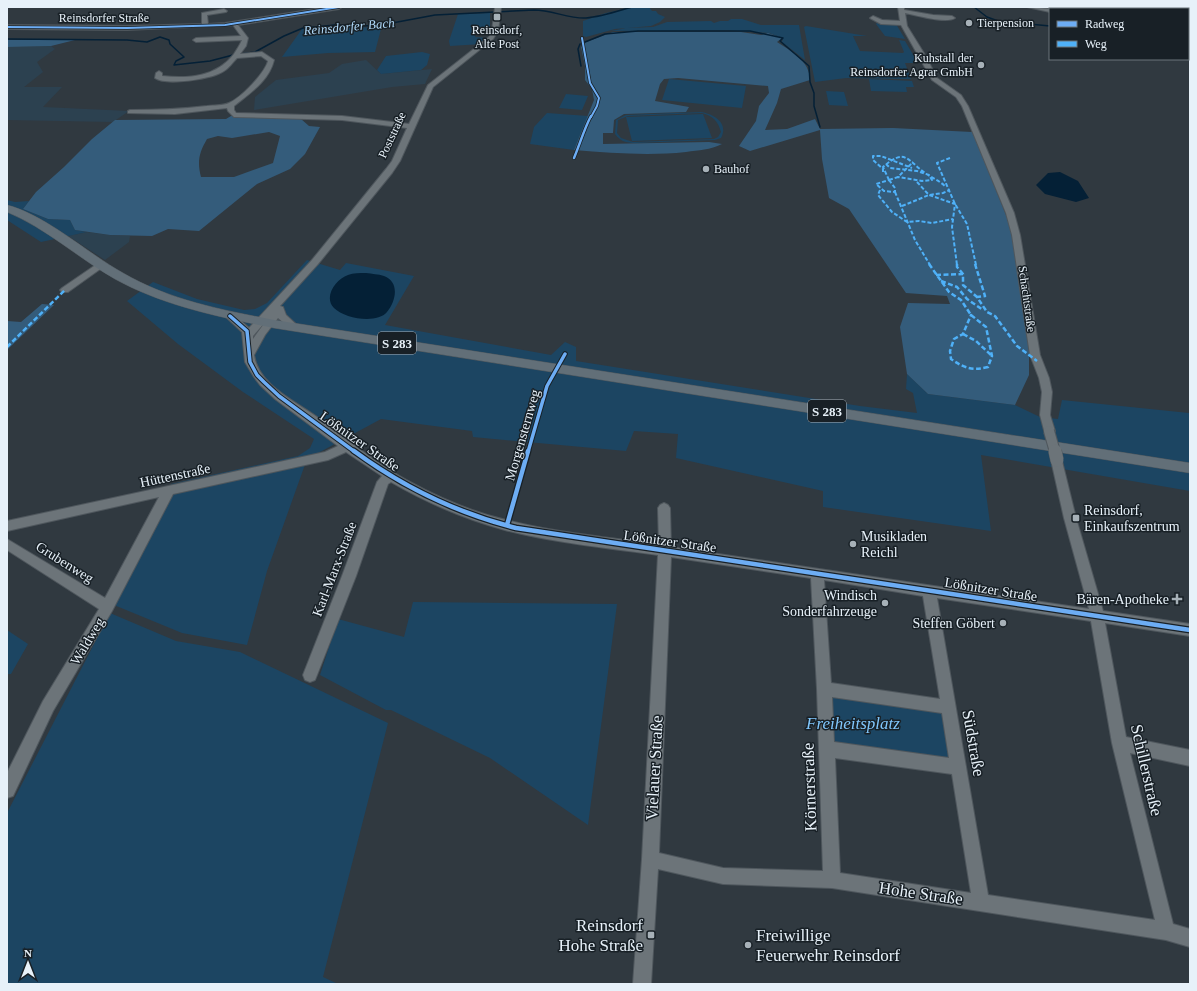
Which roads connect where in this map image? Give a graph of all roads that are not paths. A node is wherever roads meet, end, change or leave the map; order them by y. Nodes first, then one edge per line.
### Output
1 (339, 7) edge
2 (1030, 7) edge
3 (902, 9) edge
4 (497, 10) edge
5 (1049, 10) edge
6 (224, 11) dead end
7 (873, 18) dead end
8 (952, 18) dead end
9 (903, 23) junction
10 (235, 24) junction
11 (203, 26) junction
12 (7, 27) edge
13 (245, 38) junction
14 (196, 40) dead end
15 (237, 55) junction
16 (159, 73) dead end
17 (231, 106) junction
18 (130, 112) dead end
19 (412, 126) junction
20 (7, 208) edge
21 (100, 265) junction
22 (65, 290) dead end
23 (287, 294) junction
24 (280, 309) junction
25 (230, 316) junction
26 (263, 322) junction
27 (294, 327) junction
28 (248, 336) junction
29 (249, 355) junction
30 (347, 446) junction
31 (1190, 468) edge
32 (390, 476) junction
33 (168, 492) junction
34 (664, 508) dead end
35 (7, 526) edge
36 (7, 544) edge
37 (665, 551) junction
38 (817, 574) junction
39 (929, 591) junction
40 (107, 607) junction
41 (1096, 615) junction
42 (1190, 630) edge
43 (310, 675) dead end
44 (824, 688) junction
45 (948, 707) junction
46 (1120, 743) junction
47 (827, 750) junction
48 (1190, 758) edge
49 (959, 767) junction
50 (7, 790) edge
51 (650, 859) junction
52 (832, 880) junction
53 (981, 902) junction
54 (1166, 931) junction
55 (1190, 938) edge
56 (642, 984) edge

1 - 10 street, Reinsdorfer Straße
2 - 5 street
3 - 8 street
3 - 9 street, Schachtstraße
4 - 19 street, Poststraße
6 - 11 street
7 - 9 street
9 - 41 street, Schachtstraße, bridge
10 - 11 street, Reinsdorfer Straße
10 - 13 street
11 - 12 street, Reinsdorfer Straße
13 - 14 street
13 - 15 street
15 - 16 street
15 - 17 street
17 - 18 street
17 - 19 street
19 - 23 street, Poststraße
20 - 21 main road, S 283
21 - 22 street
21 - 25 main road, S 283
23 - 24 street, Poststraße
23 - 26 street, Poststraße
24 - 26 street, Poststraße
24 - 27 street
25 - 26 main road, S 283
25 - 28 street
26 - 27 main road, S 283
26 - 28 street
26 - 29 street
27 - 31 main road, S 283
28 - 29 street, Lößnitzer Straße
29 - 30 street, Lößnitzer Straße
30 - 32 street, Lößnitzer Straße
30 - 33 street, Hüttenstraße
32 - 37 street, Lößnitzer Straße
32 - 43 street, Karl-Marx-Straße
33 - 35 street, Hüttenstraße
33 - 40 street, Waldweg
34 - 37 street, Vielauer Straße
36 - 40 street, Grubenweg
37 - 38 street, Lößnitzer Straße
37 - 51 street, Vielauer Straße
38 - 39 street, Lößnitzer Straße
38 - 44 street, Körnerstraße
39 - 41 street, Lößnitzer Straße
39 - 45 street, Südstraße
40 - 50 street, Waldweg
41 - 42 street, Lößnitzer Straße
41 - 46 street, Schillerstraße
44 - 45 street
44 - 47 street, Körnerstraße
45 - 49 street, Südstraße
46 - 48 street
46 - 54 street, Schillerstraße
47 - 49 street
47 - 52 street, Körnerstraße
49 - 53 street, Südstraße
51 - 52 street, Hohe Straße
51 - 56 street, Vielauer Straße
52 - 53 street, Hohe Straße
53 - 54 street, Hohe Straße
54 - 55 street, Hohe Straße

